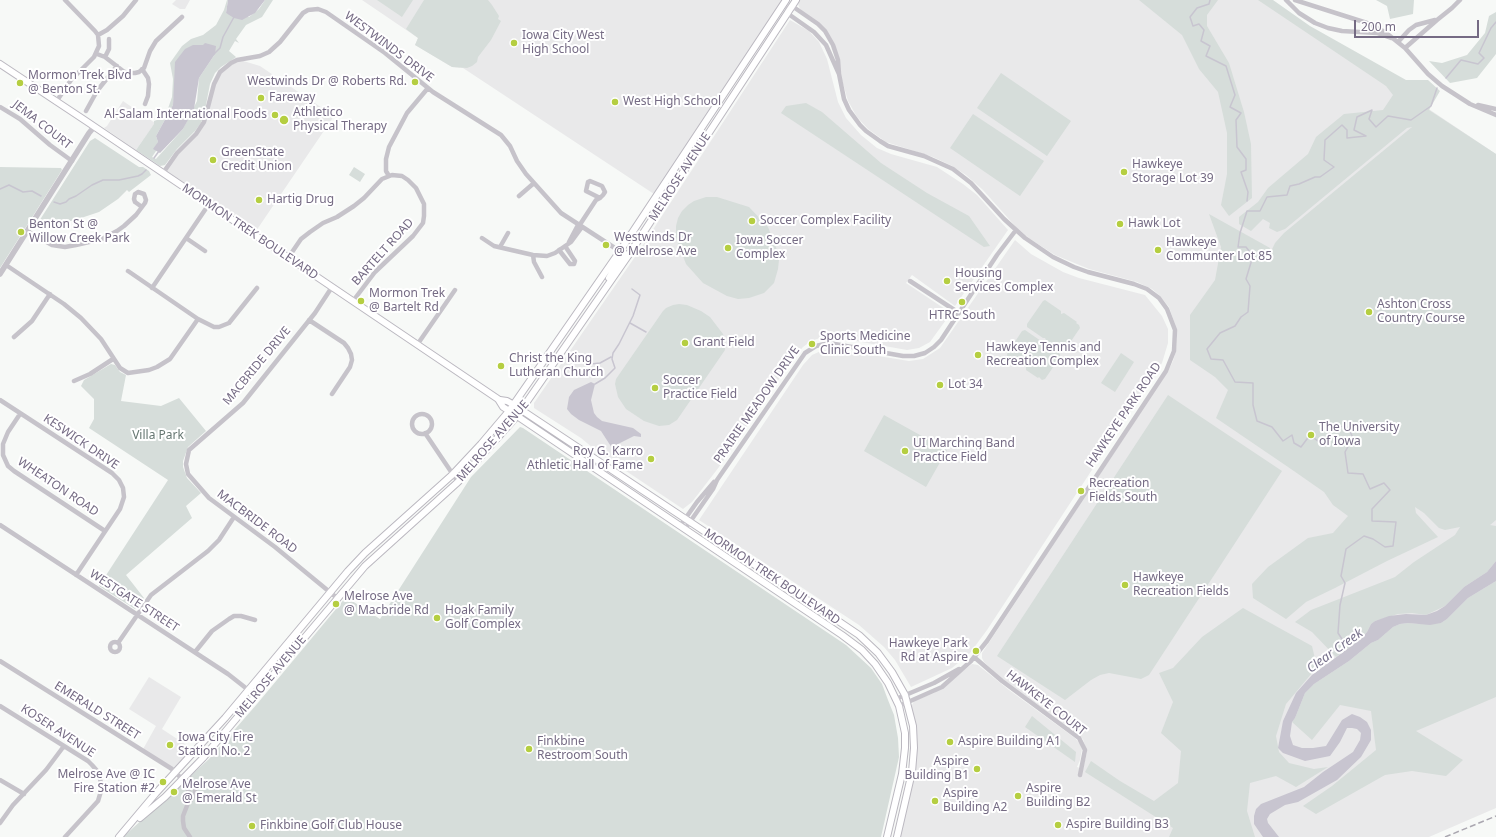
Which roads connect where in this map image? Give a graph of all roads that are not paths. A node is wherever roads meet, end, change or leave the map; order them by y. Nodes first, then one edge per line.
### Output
1 (65, 0) edge
2 (136, 0) edge
3 (786, 0) edge
4 (796, 0) edge
5 (1286, 0) edge
6 (1295, 0) edge
7 (1460, 0) edge
8 (792, 6) junction
9 (787, 13) junction
10 (182, 17) dead end
11 (1437, 20) junction
12 (98, 35) junction
13 (109, 39) dead end
14 (1396, 40) junction
15 (1405, 48) junction
16 (97, 54) junction
17 (105, 57) junction
18 (0, 64) edge
19 (117, 66) junction
20 (142, 69) junction
21 (838, 74) junction
22 (428, 88) junction
23 (56, 102) junction
24 (145, 104) dead end
25 (1470, 104) junction
26 (0, 106) edge
27 (1496, 109) edge
28 (86, 111) dead end
29 (1496, 115) edge
30 (94, 127) junction
31 (72, 161) junction
32 (163, 173) junction
33 (389, 176) junction
34 (534, 183) junction
35 (519, 196) dead end
36 (600, 198) dead end
37 (209, 204) junction
38 (142, 207) dead end
39 (580, 226) junction
40 (1016, 230) junction
41 (27, 231) junction
42 (508, 233) dead end
43 (186, 238) junction
44 (482, 238) dead end
45 (566, 246) junction
46 (500, 247) junction
47 (559, 250) junction
48 (205, 251) dead end
49 (624, 254) junction
50 (533, 255) junction
51 (288, 258) junction
52 (6, 265) junction
53 (128, 271) dead end
54 (0, 274) edge
55 (542, 277) dead end
56 (910, 281) dead end
57 (332, 287) junction
58 (152, 288) junction
59 (257, 288) dead end
60 (455, 290) dead end
61 (50, 294) junction
62 (353, 301) junction
63 (959, 313) junction
64 (198, 319) junction
65 (309, 320) junction
66 (14, 337) dead end
67 (418, 345) junction
68 (113, 359) junction
69 (74, 381) dead end
70 (332, 394) dead end
71 (0, 400) edge
72 (500, 400) junction
73 (514, 405) junction
74 (522, 410) junction
75 (509, 411) junction
76 (20, 414) junction
77 (517, 416) junction
78 (425, 433) junction
79 (189, 450) joint
80 (452, 475) junction
81 (458, 482) junction
82 (234, 517) junction
83 (687, 521) junction
84 (0, 525) edge
85 (683, 528) junction
86 (105, 531) junction
87 (76, 575) junction
88 (330, 592) junction
89 (337, 598) junction
90 (136, 614) junction
91 (255, 620) dead end
92 (118, 643) dead end
93 (195, 652) junction
94 (974, 657) junction
95 (0, 661) edge
96 (248, 690) junction
97 (905, 695) junction
98 (256, 696) junction
99 (896, 699) junction
100 (908, 702) junction
101 (0, 706) edge
102 (899, 706) junction
103 (64, 746) junction
104 (176, 773) junction
105 (1080, 775) dead end
106 (183, 778) junction
107 (0, 780) edge
108 (24, 794) junction
109 (189, 802) junction
110 (0, 823) edge
111 (125, 830) junction
112 (65, 837) edge
113 (119, 837) edge
114 (190, 837) edge
115 (888, 837) edge
116 (897, 837) edge

1 - 12 street
2 - 12 street
3 - 49 main road, MELROSE AVENUE
4 - 8 main road, MELROSE AVENUE
5 - 14 street
6 - 14 street
7 - 11 street
8 - 9 main road, MELROSE AVENUE
8 - 21 street, HAWKEYE PARK ROAD
9 - 21 street, HAWKEYE PARK ROAD
9 - 49 main road, MELROSE AVENUE
10 - 20 street
11 - 14 street
11 - 15 street
12 - 16 street
13 - 17 street
14 - 15 street
15 - 25 street
16 - 17 street
16 - 23 street
17 - 19 street
18 - 23 main road, MORMON TREK BOULEVARD
19 - 20 street
19 - 28 street
20 - 24 street
21 - 40 street, HAWKEYE PARK ROAD
22 - 32 street, WESTWINDS DRIVE
22 - 33 street
22 - 34 street, WESTWINDS DRIVE
23 - 30 main road, MORMON TREK BOULEVARD
25 - 27 street
25 - 29 street
26 - 31 street, JEMA COURT
30 - 31 street
30 - 32 main road, MORMON TREK BOULEVARD
31 - 41 street
32 - 37 main road, MORMON TREK BOULEVARD
33 - 51 street
33 - 62 street, BARTELT ROAD
34 - 35 street
34 - 39 street, WESTWINDS DRIVE
36 - 39 street
37 - 43 street
37 - 51 main road, MORMON TREK BOULEVARD
38 - 41 street
39 - 45 street
39 - 49 street, WESTWINDS DRIVE
40 - 63 street, PRAIRIE MEADOW DRIVE
40 - 94 street, HAWKEYE PARK ROAD
41 - 52 street
42 - 46 street
43 - 48 street
43 - 58 street
44 - 46 street
45 - 47 street
45 - 47 street
46 - 50 street
47 - 50 street
49 - 73 main road, MELROSE AVENUE
49 - 74 main road, MELROSE AVENUE
50 - 55 street
51 - 57 main road, MORMON TREK BOULEVARD
52 - 54 street
52 - 61 street
53 - 58 street
56 - 63 street
57 - 62 main road, MORMON TREK BOULEVARD
57 - 65 street, MACBRIDE DRIVE
58 - 64 street
59 - 64 street
60 - 67 street
61 - 66 street
61 - 68 street
62 - 67 main road, MORMON TREK BOULEVARD
63 - 83 street, PRAIRIE MEADOW DRIVE
64 - 68 street
65 - 70 street
65 - 79 street, MACBRIDE DRIVE
67 - 72 main road, MORMON TREK BOULEVARD
68 - 69 street
71 - 76 street, KESWICK DRIVE
72 - 73 main road, MORMON TREK BOULEVARD
72 - 75 main road, MORMON TREK BOULEVARD
73 - 74 main road, MORMON TREK BOULEVARD
73 - 75 main road, MELROSE AVENUE
74 - 77 main road, MELROSE AVENUE
74 - 83 main road, MORMON TREK BOULEVARD
75 - 77 main road, MORMON TREK BOULEVARD
75 - 80 main road, MELROSE AVENUE
76 - 86 street, WHEATON ROAD
76 - 86 street, KESWICK DRIVE
77 - 81 main road, MELROSE AVENUE
77 - 85 main road, MORMON TREK BOULEVARD
78 - 78 street
78 - 80 street
79 - 82 street, MACBRIDE ROAD
80 - 81 street
80 - 88 main road, MELROSE AVENUE
81 - 89 main road, MELROSE AVENUE
82 - 88 street, MACBRIDE ROAD
82 - 90 street
83 - 85 street, PRAIRIE MEADOW DRIVE
83 - 97 main road, MORMON TREK BOULEVARD
84 - 87 street, WESTGATE STREET
85 - 99 main road, MORMON TREK BOULEVARD
86 - 87 street, KESWICK DRIVE
87 - 90 street, WESTGATE STREET
88 - 89 street, MACBRIDE ROAD
88 - 96 main road, MELROSE AVENUE
89 - 98 main road, MELROSE AVENUE
90 - 92 street
90 - 93 street, WESTGATE STREET
91 - 93 street
93 - 96 street, WESTGATE STREET
94 - 97 street, HAWKEYE PARK ROAD
94 - 100 street, HAWKEYE PARK ROAD
94 - 105 street, HAWKEYE COURT
95 - 104 street, EMERALD STREET
96 - 98 street, WESTGATE STREET
96 - 104 main road, MELROSE AVENUE
97 - 99 street, HAWKEYE PARK ROAD
97 - 100 main road, MORMON TREK BOULEVARD
98 - 106 main road, MELROSE AVENUE
99 - 102 main road, MORMON TREK BOULEVARD
100 - 102 street, HAWKEYE PARK ROAD
100 - 116 main road, MORMON TREK BOULEVARD
101 - 103 street, KOSER AVENUE
102 - 115 main road, MORMON TREK BOULEVARD
103 - 108 street
103 - 112 street, KOSER AVENUE
104 - 106 street, EMERALD STREET
104 - 111 main road, MELROSE AVENUE
106 - 109 street
106 - 109 street
106 - 111 main road, MELROSE AVENUE
107 - 108 street
108 - 110 street
109 - 114 street
111 - 113 main road, MELROSE AVENUE

